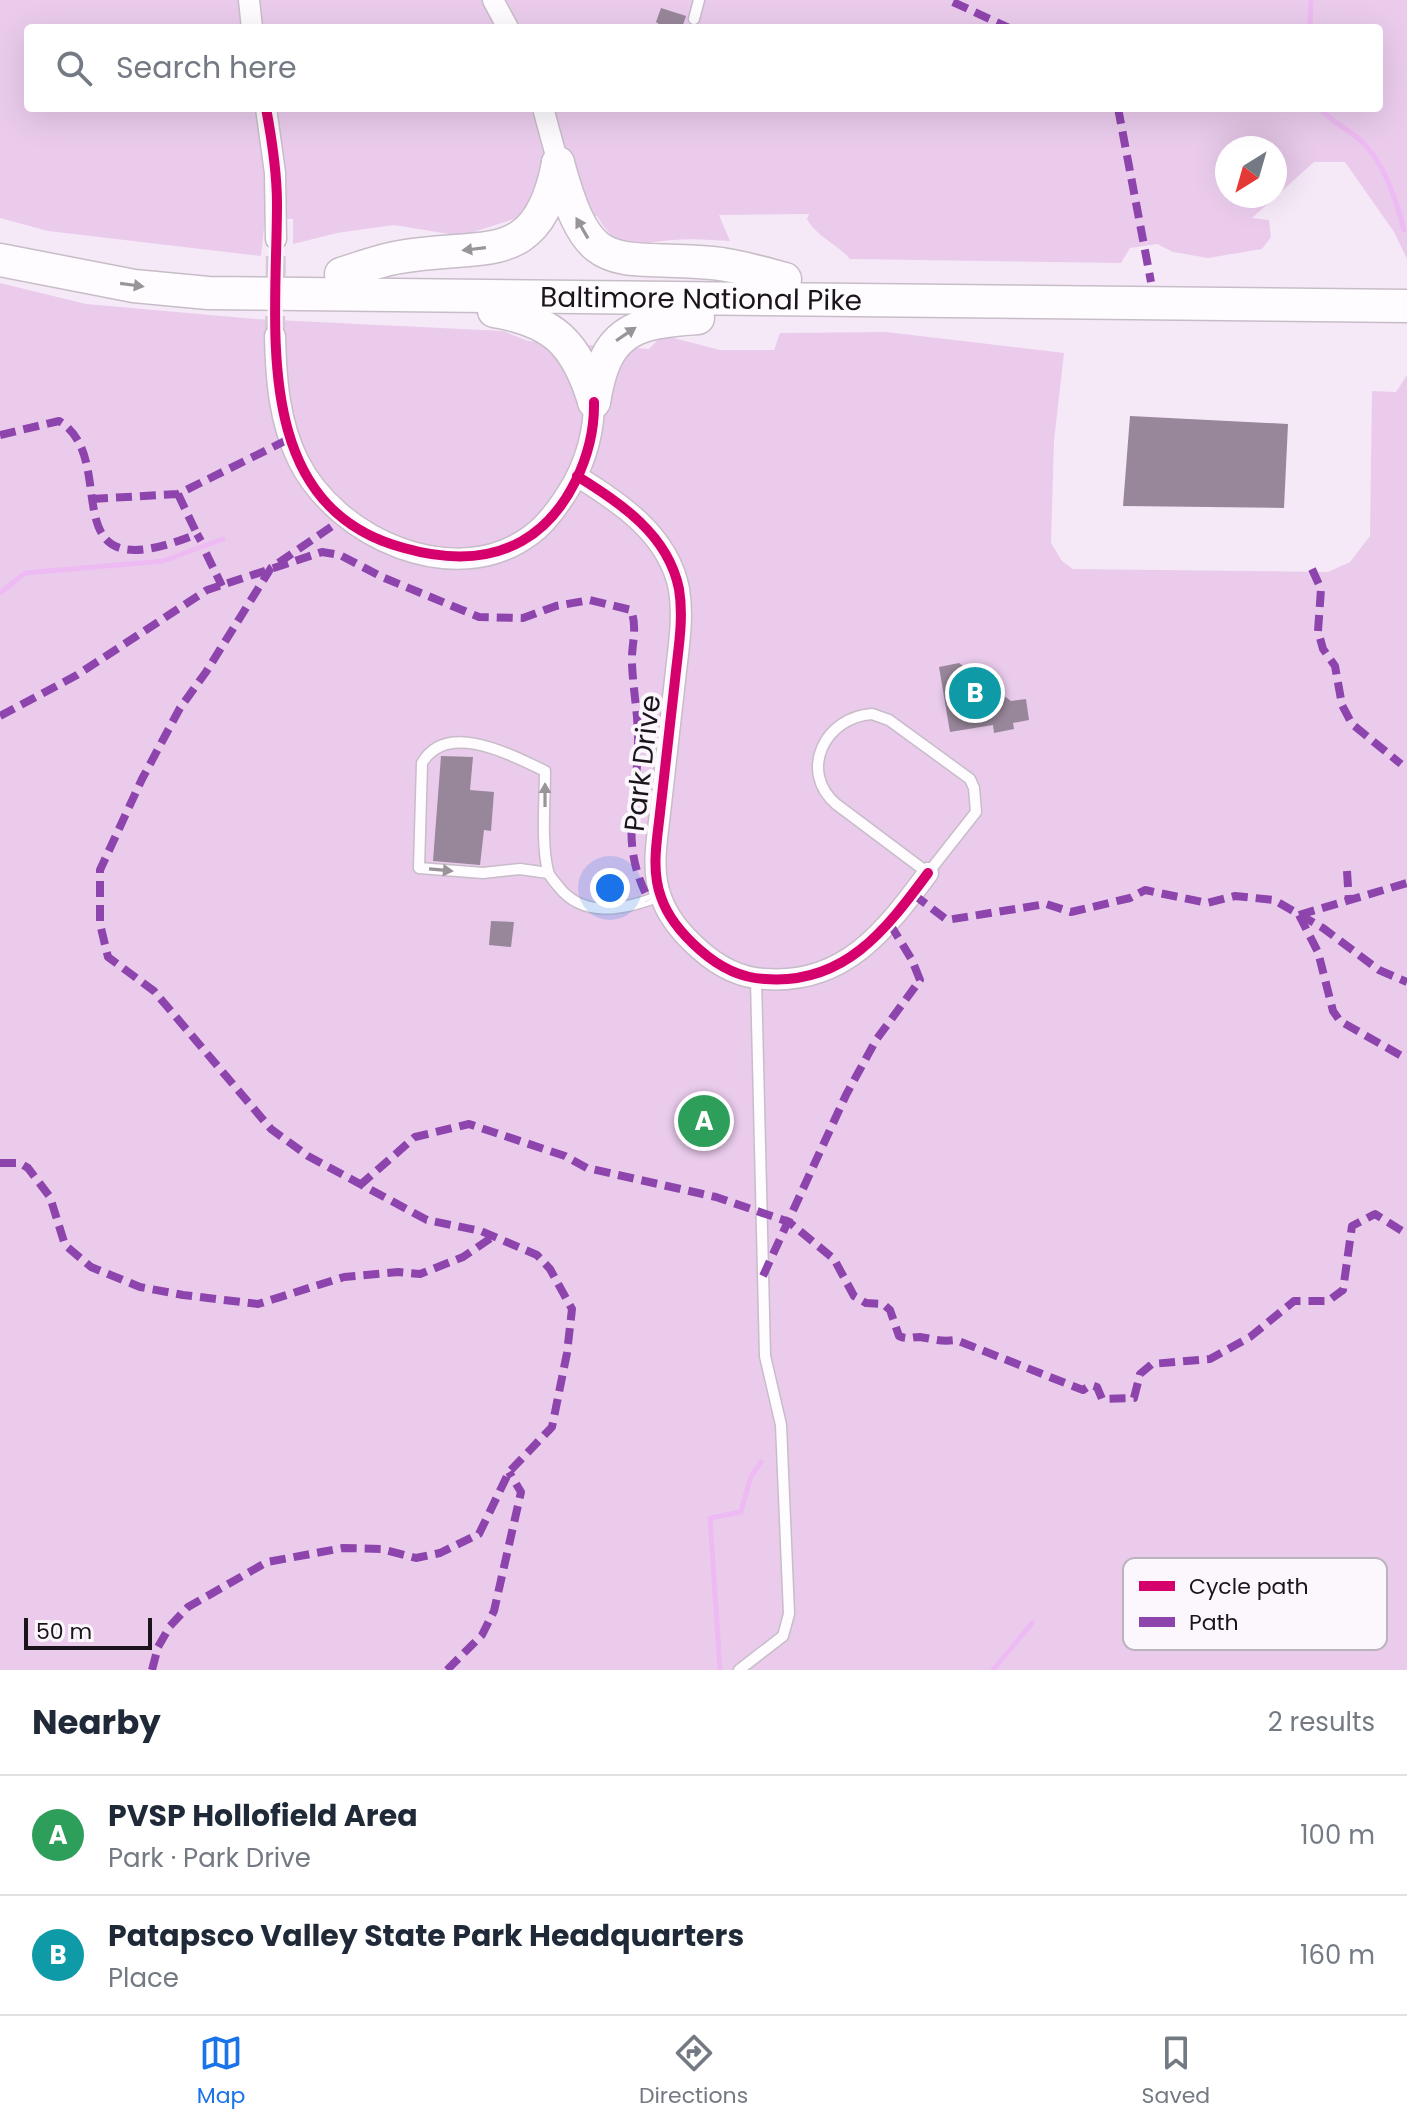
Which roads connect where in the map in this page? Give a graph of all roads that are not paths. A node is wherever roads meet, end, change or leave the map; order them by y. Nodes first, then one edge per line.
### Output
1 (249, 0) edge
2 (493, 0) edge
3 (699, 0) edge
4 (694, 19) dead end
5 (252, 24) edge
6 (506, 24) edge
7 (267, 112) edge
8 (544, 112) edge
9 (558, 163) junction
10 (0, 238) edge
11 (276, 239) tunnel mouth
12 (0, 260) edge
13 (341, 274) junction
14 (785, 279) junction
15 (1407, 285) edge
16 (404, 297) junction
17 (811, 301) junction
18 (1407, 306) edge
19 (275, 336) tunnel mouth
20 (594, 402) junction
21 (577, 476) junction
22 (548, 873) junction
23 (928, 873) junction
24 (660, 896) junction
25 (756, 979) junction
26 (739, 1670) edge

1 - 5 street
2 - 6 street
3 - 4 lane
7 - 11 street
8 - 9 street
9 -> 13 main road
14 -> 9 main road
10 - 13 main road, Baltimore National Pike
12 -> 16 main road, Baltimore National Pike
13 - 14 main road, Baltimore National Pike
14 - 15 main road, Baltimore National Pike
16 - 17 main road, Baltimore National Pike
16 - 20 main road
17 - 18 main road, Baltimore National Pike
20 -> 17 main road
19 - 21 street
20 - 21 street
21 - 24 street, Park Drive
22 -> 22 lane
22 - 24 lane
23 - 23 lane, Park Drive
23 - 25 street, Park Drive
24 - 25 street, Park Drive
25 - 26 lane

